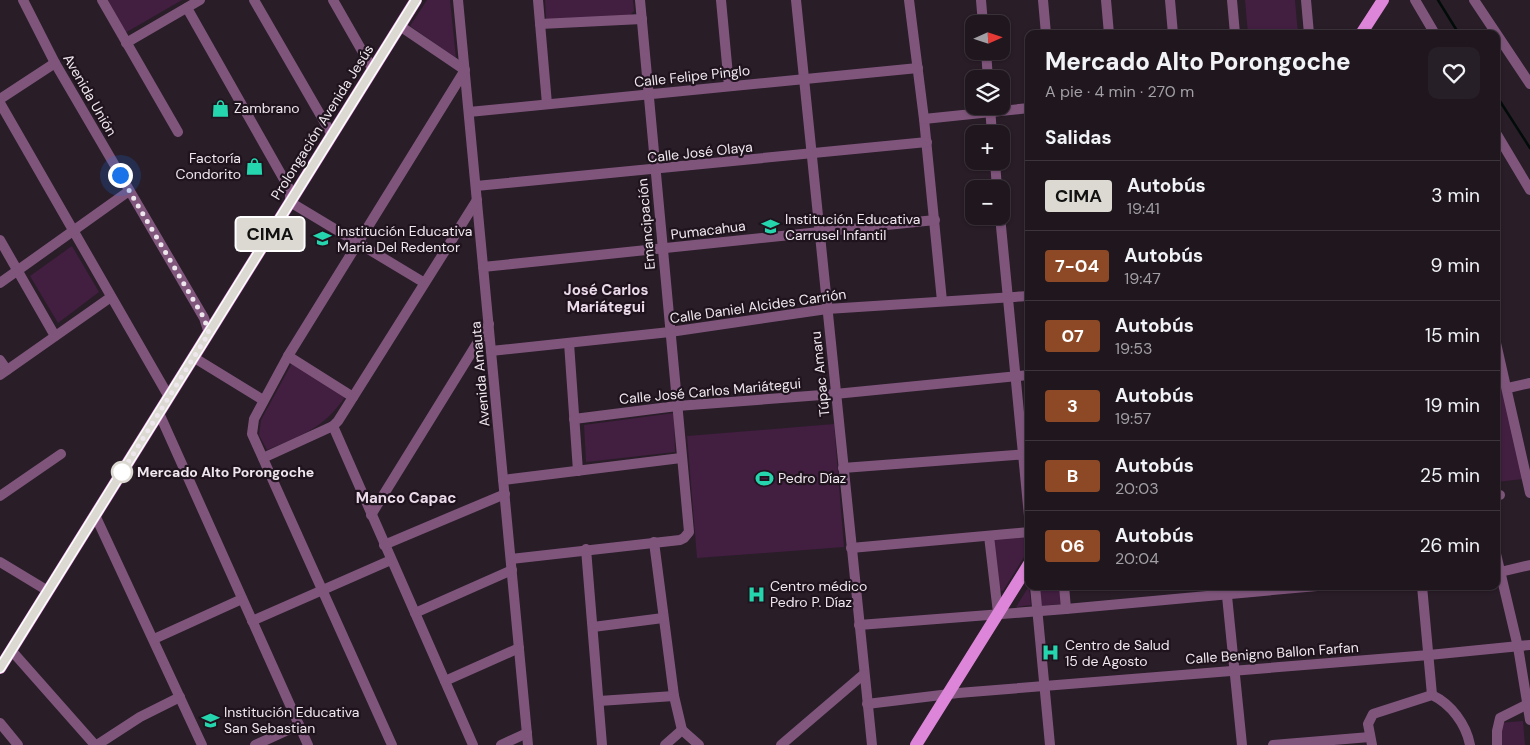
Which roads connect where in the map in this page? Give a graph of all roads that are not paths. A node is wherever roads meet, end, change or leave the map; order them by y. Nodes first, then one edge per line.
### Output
1 (23, 0) edge
2 (102, 0) edge
3 (200, 0) edge
4 (254, 0) edge
5 (333, 0) edge
6 (416, 0) edge
7 (458, 0) edge
8 (538, 0) edge
9 (640, 0) edge
10 (721, 0) edge
11 (796, 0) edge
12 (910, 0) edge
13 (981, 0) edge
14 (1043, 0) edge
15 (1106, 0) edge
16 (1170, 0) edge
17 (1232, 0) edge
18 (1306, 0) edge
19 (1373, 0) edge
20 (1383, 0) edge
21 (1414, 0) edge
22 (1474, 0) edge
23 (187, 8) junction
24 (982, 15) edge
25 (642, 19) junction
26 (540, 24) junction
27 (400, 26) junction
28 (1046, 30) edge
29 (1109, 30) edge
30 (1173, 30) edge
31 (1236, 30) edge
32 (1309, 30) edge
33 (1360, 30) edge
34 (1361, 30) edge
35 (1433, 30) edge
36 (1494, 30) edge
37 (1500, 39) edge
38 (126, 43) junction
39 (55, 63) junction
40 (918, 68) junction
41 (373, 70) junction
42 (465, 70) junction
43 (804, 79) junction
44 (1530, 84) edge
45 (729, 86) junction
46 (649, 94) junction
47 (0, 101) edge
48 (547, 104) junction
49 (1010, 108) edge
50 (1025, 108) edge
51 (470, 112) junction
52 (965, 113) edge
53 (924, 119) junction
54 (178, 132) dead end
55 (332, 135) junction
56 (1500, 140) edge
57 (927, 142) junction
58 (811, 155) junction
59 (655, 170) junction
60 (476, 186) junction
61 (1530, 190) edge
62 (129, 191) junction
63 (477, 200) junction
64 (290, 202) junction
65 (935, 220) junction
66 (1001, 225) edge
67 (73, 231) junction
68 (819, 231) junction
69 (0, 240) edge
70 (360, 242) junction
71 (663, 249) junction
72 (484, 267) junction
73 (18, 271) junction
74 (423, 282) junction
75 (0, 284) edge
76 (1025, 296) edge
77 (111, 297) junction
78 (1007, 297) junction
79 (942, 301) junction
80 (827, 309) junction
81 (489, 324) junction
82 (670, 332) junction
83 (209, 333) junction
84 (55, 336) junction
85 (569, 343) junction
86 (491, 352) junction
87 (288, 356) junction
88 (194, 357) junction
89 (1500, 358) edge
90 (0, 360) edge
91 (4, 373) edge
92 (1025, 376) edge
93 (1015, 377) junction
94 (1530, 383) edge
95 (1508, 388) junction
96 (836, 394) junction
97 (169, 397) junction
98 (353, 397) junction
99 (263, 400) junction
100 (677, 406) junction
101 (159, 413) junction
102 (574, 419) junction
103 (333, 426) junction
104 (61, 454) dead end
105 (1025, 454) edge
106 (262, 458) junction
107 (681, 458) junction
108 (843, 468) junction
109 (578, 470) junction
110 (504, 480) junction
111 (1530, 493) edge
112 (505, 494) junction
113 (0, 496) edge
114 (371, 515) junction
115 (95, 516) junction
116 (1025, 532) edge
117 (989, 536) junction
118 (654, 542) junction
119 (384, 546) junction
120 (851, 548) junction
121 (586, 549) junction
122 (391, 560) junction
123 (0, 562) edge
124 (512, 564) junction
125 (1530, 565) edge
126 (1025, 572) edge
127 (1500, 572) edge
128 (1500, 580) edge
129 (1025, 584) edge
130 (322, 590) junction
131 (1035, 590) edge
132 (1064, 590) edge
133 (1226, 590) edge
134 (1422, 590) edge
135 (48, 591) junction
136 (242, 599) junction
137 (1037, 610) junction
138 (1066, 610) junction
139 (415, 613) junction
140 (1003, 613) junction
141 (663, 618) junction
142 (252, 621) junction
143 (859, 625) junction
144 (592, 627) junction
145 (154, 639) junction
146 (1530, 645) edge
147 (1518, 647) junction
148 (519, 648) junction
149 (11, 650) junction
150 (1429, 655) junction
151 (0, 668) edge
152 (1234, 669) junction
153 (864, 674) junction
154 (445, 681) junction
155 (1044, 686) junction
156 (953, 694) junction
157 (1432, 695) junction
158 (674, 696) junction
159 (180, 697) junction
160 (599, 701) junction
161 (867, 704) junction
162 (1528, 704) junction
163 (1530, 720) edge
164 (0, 723) edge
165 (299, 726) junction
166 (682, 730) junction
167 (527, 733) junction
168 (792, 740) edge
169 (1371, 741) edge
170 (18, 745) edge
171 (96, 745) edge
172 (202, 745) edge
173 (255, 745) edge
174 (308, 745) edge
175 (392, 745) edge
176 (473, 745) edge
177 (501, 745) edge
178 (528, 745) edge
179 (602, 745) edge
180 (665, 745) edge
181 (699, 745) edge
182 (781, 745) edge
183 (872, 745) edge
184 (916, 745) edge
185 (926, 745) edge
186 (1050, 745) edge
187 (1242, 745) edge
188 (1273, 745) edge
189 (1470, 745) edge
190 (1497, 745) edge

1 - 39 street, Avenida Unión
2 - 38 street
3 - 23 street
4 - 55 street
5 - 41 street
6 - 27 main road, Prolongación Avenida Jesús
7 - 42 street, Avenida Amauta
8 - 26 street
9 - 25 street, Emancipación
10 - 45 street
11 - 43 street, Túpac Amaru
12 - 40 street
13 - 24 street
14 - 28 street
15 - 29 street
16 - 30 street
17 - 31 street
18 - 32 street
19 - 33 main road
20 - 34 main road
21 - 35 street
22 - 36 street
23 - 38 street
23 - 64 street
25 - 26 street
25 - 46 street, Emancipación
26 - 48 street
27 - 41 main road, Prolongación Avenida Jesús
27 - 42 street
37 - 44 street
38 - 54 street
39 - 47 street
39 - 62 street, Avenida Unión
40 - 43 street, Calle Felipe Pinglo
40 - 53 street
41 - 55 main road, Prolongación Avenida Jesús
42 - 51 street, Avenida Amauta
42 - 70 street
43 - 45 street, Calle Felipe Pinglo
43 - 58 street, Túpac Amaru
45 - 46 street, Calle Felipe Pinglo
46 - 48 street, Calle Felipe Pinglo
46 - 59 street, Emancipación
47 - 67 street
48 - 51 street, Calle Felipe Pinglo
49 - 50 street
51 - 60 street, Avenida Amauta
52 - 53 street
53 - 57 street
55 - 64 main road, Prolongación Avenida Jesús
56 - 61 street
57 - 58 street, Calle José Olaya
57 - 65 street
58 - 59 street, Calle José Olaya
58 - 68 street, Túpac Amaru
59 - 60 street, Calle José Olaya
59 - 71 street, Emancipación
60 - 63 street, Avenida Amauta
62 - 67 street
62 - 83 street, Avenida Unión
63 - 72 street, Avenida Amauta
63 - 74 street
64 - 70 street
64 - 83 main road, Prolongación Avenida Jesús
65 - 68 street, Pumacahua
65 - 79 street
66 - 78 street
67 - 73 street
67 - 77 street
68 - 71 street, Pumacahua
68 - 80 street, Túpac Amaru
69 - 73 street
70 - 74 street
70 - 87 street
71 - 72 street, Pumacahua
71 - 82 street, Emancipación
72 - 81 street, Avenida Amauta
73 - 75 street
73 - 84 street
74 - 98 street
76 - 78 street, Calle Daniel Alcides Carrión
77 - 84 street
77 - 97 street
78 - 79 street, Calle Daniel Alcides Carrión
78 - 93 street
79 - 80 street, Calle Daniel Alcides Carrión
80 - 82 street, Calle Daniel Alcides Carrión
80 - 96 street, Túpac Amaru
81 - 86 street, Avenida Amauta
81 - 114 street
82 - 85 street, Calle Daniel Alcides Carrión
82 - 100 street, Emancipación
83 - 88 main road, Prolongación Avenida Jesús
84 - 91 street
85 - 86 street, Calle Daniel Alcides Carrión
85 - 102 street
86 - 110 street, Avenida Amauta
87 - 98 street
87 - 99 street
88 - 97 main road, Prolongación Avenida Jesús
88 - 99 street
89 - 95 street
90 - 91 street
92 - 93 street, Calle José Carlos Mariátegui
93 - 96 street, Calle José Carlos Mariátegui
93 - 105 street
94 - 95 street
95 - 111 street
96 - 100 street, Calle José Carlos Mariátegui
96 - 108 street, Túpac Amaru
97 - 101 main road, Prolongación Avenida Jesús
98 - 103 street
99 - 106 street
100 - 102 street, Calle José Carlos Mariátegui
100 - 107 street, Emancipación
101 - 115 main road, Prolongación Avenida Jesús
101 - 136 street
102 - 109 street
103 - 106 street
103 - 114 street
104 - 113 street
105 - 108 street
106 - 130 street
107 - 109 street
107 - 118 street, Emancipación
108 - 120 street, Túpac Amaru
109 - 110 street
110 - 112 street, Avenida Amauta
112 - 119 street
112 - 124 street, Avenida Amauta
114 - 119 street
115 - 135 main road, Prolongación Avenida Jesús
115 - 145 street
116 - 117 street
117 - 120 street
117 - 140 street
118 - 121 street
118 - 141 street
119 - 122 street
120 - 143 street, Túpac Amaru
121 - 124 street
121 - 144 street
122 - 130 street
122 - 139 street
123 - 135 street
124 - 139 street
124 - 148 street, Avenida Amauta
125 - 127 street
126 - 140 main road
128 - 147 street
129 - 140 main road
130 - 142 street
130 - 175 street
131 - 137 street
132 - 138 street
133 - 138 street
133 - 152 street
134 - 150 street
135 - 149 main road, Prolongación Avenida Jesús
136 - 142 street
136 - 145 street
137 - 138 street
137 - 140 street
137 - 155 street
139 - 154 street
140 - 143 street
140 - 156 main road
141 - 144 street
141 - 158 street
142 - 165 street
143 - 153 street, Túpac Amaru
144 - 160 street
145 - 159 street
146 - 147 street, Calle Benigno Ballon Farfan
147 - 150 street, Calle Benigno Ballon Farfan
147 - 162 street
148 - 154 street
148 - 167 street, Avenida Amauta
149 - 151 main road, Prolongación Avenida Jesús
149 - 171 street
150 - 152 street, Calle Benigno Ballon Farfan
150 - 157 street
152 - 155 street, Calle Benigno Ballon Farfan
152 - 187 street
153 - 161 street, Túpac Amaru
153 - 168 street
154 - 176 street
155 - 156 street, Calle Benigno Ballon Farfan
155 - 186 street
156 - 161 street, Calle Benigno Ballon Farfan
156 - 184 main road
156 - 185 main road
157 - 169 street
157 - 189 street
158 - 160 street
158 - 166 street
159 - 171 street
159 - 172 street
160 - 179 street
161 - 183 street, Túpac Amaru
162 - 163 street
162 - 190 street
164 - 170 street
165 - 173 street
165 - 174 street
166 - 180 street
166 - 181 street
167 - 177 street
167 - 178 street, Avenida Amauta
168 - 182 street
169 - 188 street

